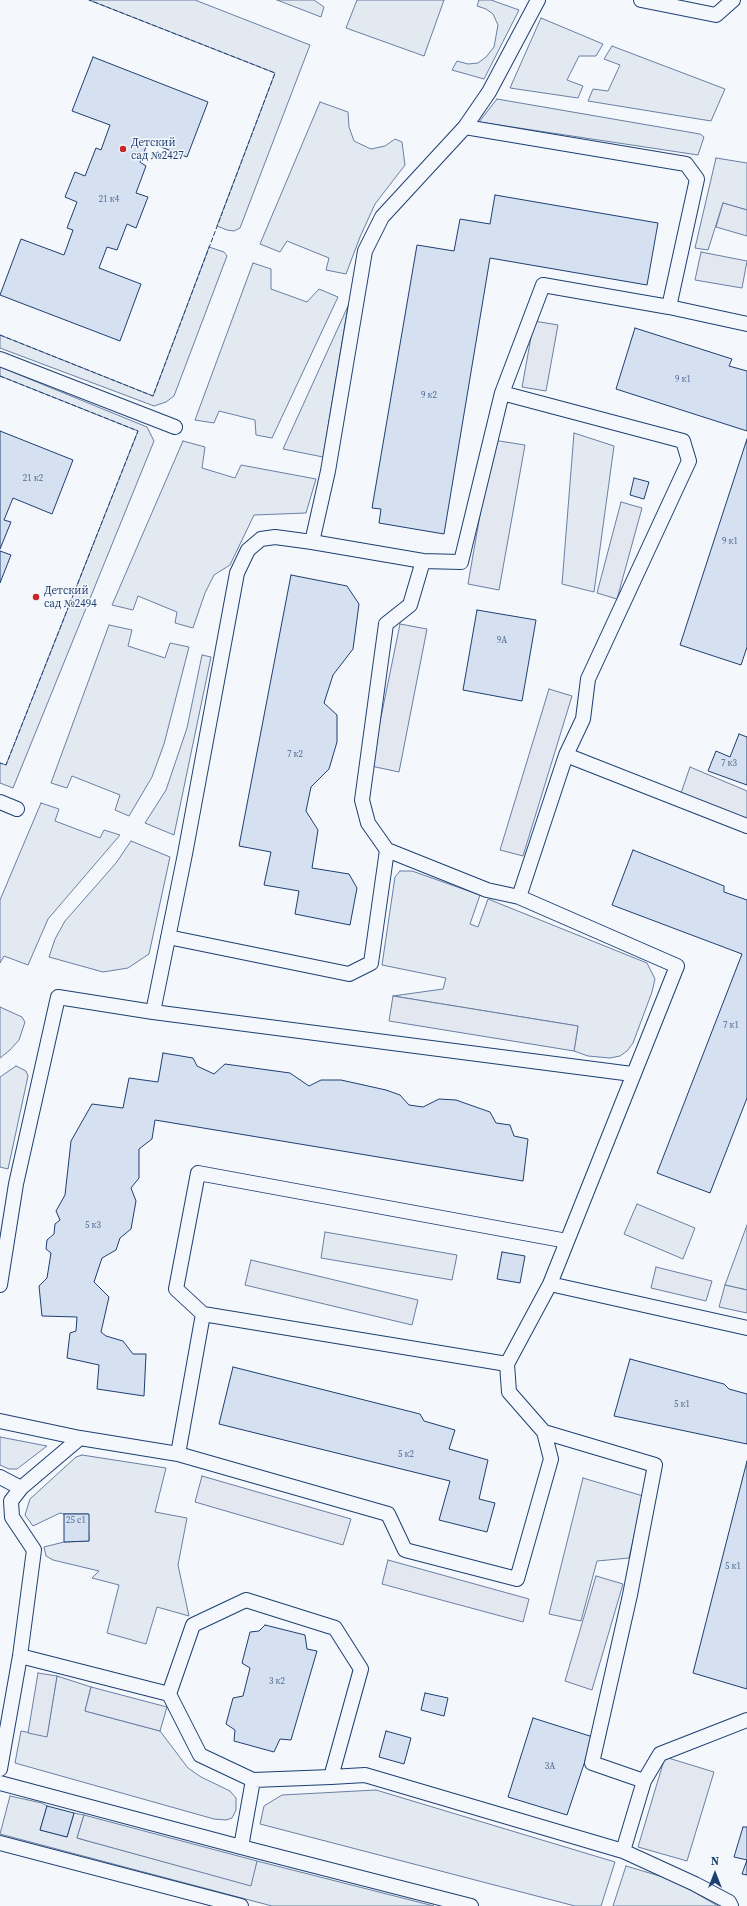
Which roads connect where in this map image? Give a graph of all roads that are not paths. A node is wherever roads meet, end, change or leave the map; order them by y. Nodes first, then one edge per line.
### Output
1 (538, 0) edge
2 (641, 0) edge
3 (733, 0) edge
4 (465, 127) junction
5 (670, 307) junction
6 (747, 324) edge
7 (0, 359) edge
8 (502, 393) junction
9 (175, 427) dead end
10 (312, 542) junction
11 (423, 561) junction
12 (566, 755) junction
13 (0, 802) edge
14 (17, 809) dead end
15 (747, 826) edge
16 (387, 850) junction
17 (519, 897) junction
18 (168, 938) junction
19 (153, 1012) junction
20 (632, 1074) junction
21 (568, 1241) junction
22 (0, 1284) edge
23 (550, 1284) junction
24 (203, 1314) junction
25 (747, 1328) edge
26 (507, 1364) junction
27 (0, 1421) edge
28 (544, 1432) junction
29 (80, 1438) junction
30 (178, 1454) junction
31 (0, 1477) edge
32 (21, 1488) junction
33 (20, 1656) junction
34 (169, 1694) junction
35 (747, 1720) edge
36 (0, 1768) edge
37 (331, 1777) junction
38 (254, 1780) junction
39 (644, 1781) junction
40 (0, 1783) edge
41 (0, 1843) edge
42 (241, 1847) junction
43 (623, 1851) junction
44 (241, 1906) edge
45 (471, 1906) edge
46 (730, 1906) edge

1 - 4 lane
2 - 3 lane
4 - 5 lane
4 - 10 lane
5 - 6 lane
5 - 8 lane
7 - 9 lane
8 - 11 lane
8 - 12 lane
10 - 11 lane
10 - 18 lane
11 - 16 lane
12 - 15 lane
12 - 17 lane
13 - 14 lane
16 - 17 lane
16 - 18 lane
17 - 20 lane
18 - 19 lane
19 - 20 lane
19 - 22 lane
20 - 21 lane
21 - 23 lane
21 - 24 lane
23 - 25 lane
23 - 26 lane
24 - 26 lane
24 - 30 lane
26 - 28 lane
27 - 29 lane
28 - 30 lane
28 - 39 lane
29 - 30 lane
29 - 32 lane
31 - 32 lane
32 - 33 lane
33 - 34 lane
33 - 36 lane
34 - 37 lane
34 - 38 lane
35 - 39 lane
37 - 38 lane
37 - 43 lane
38 - 42 lane
39 - 43 lane
40 - 42 lane
41 - 44 lane
42 - 45 lane
43 - 46 lane

